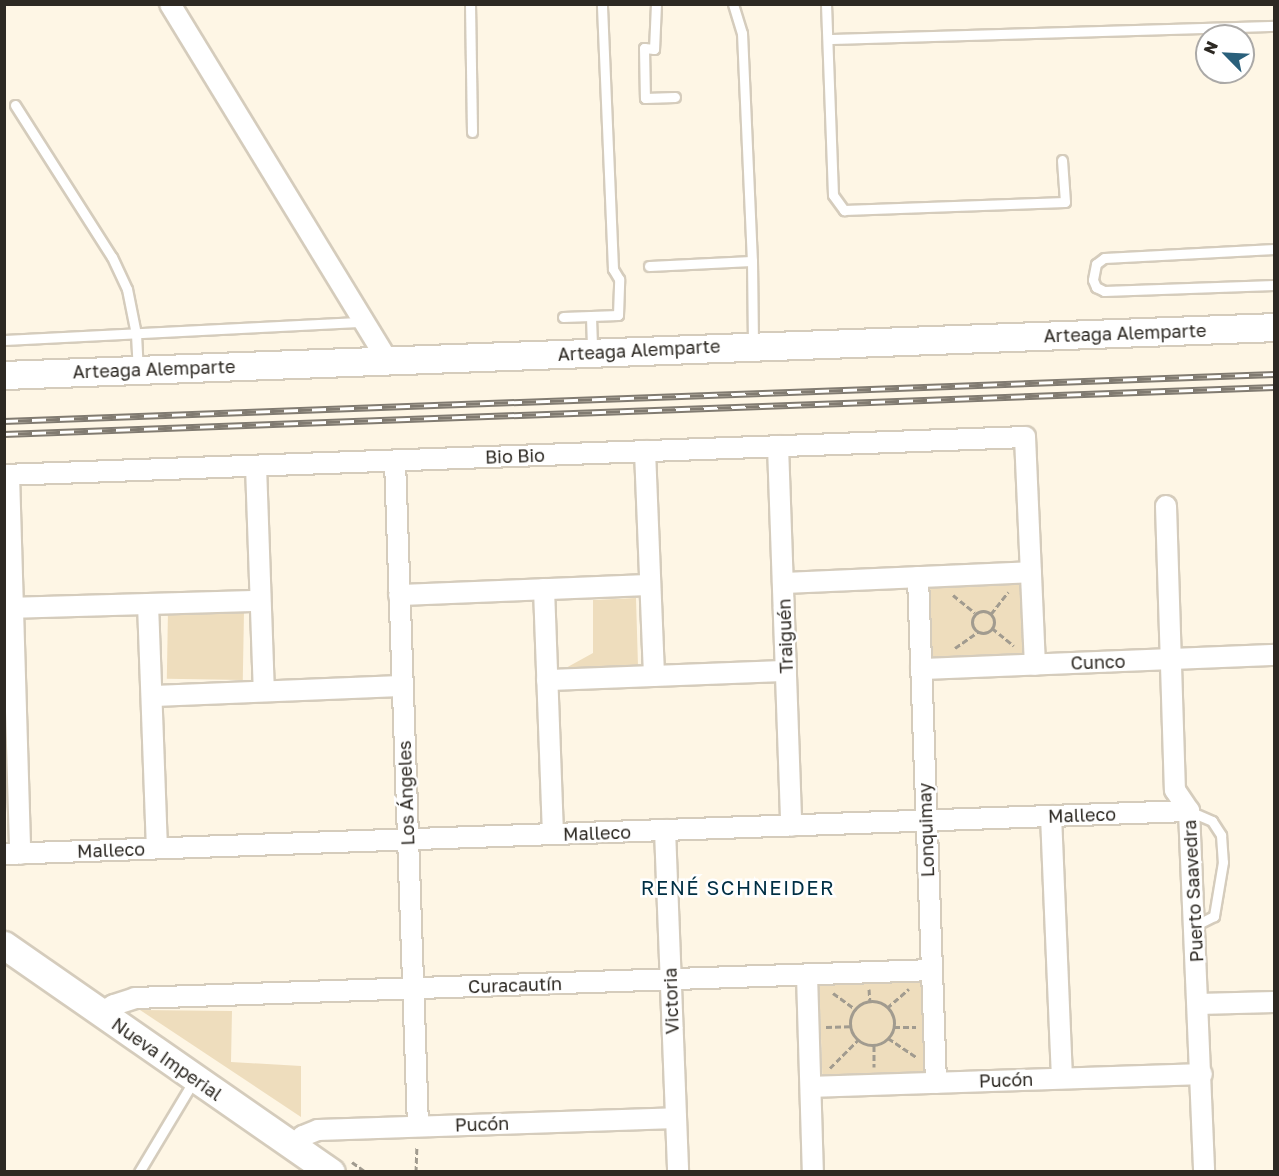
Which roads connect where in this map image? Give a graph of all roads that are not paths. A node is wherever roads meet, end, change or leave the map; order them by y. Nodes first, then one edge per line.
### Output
1 (170, 4) edge
2 (470, 4) edge
3 (602, 4) edge
4 (656, 4) edge
5 (733, 4) edge
6 (826, 4) edge
7 (1275, 26) edge
8 (828, 39) junction
9 (675, 97) dead end
10 (15, 105) dead end
11 (472, 132) dead end
12 (1062, 160) dead end
13 (1275, 249) edge
14 (752, 261) junction
15 (649, 266) dead end
16 (1275, 285) edge
17 (563, 317) dead end
18 (591, 317) junction
19 (364, 322) junction
20 (1275, 327) edge
21 (136, 334) junction
22 (4, 340) edge
23 (753, 345) junction
24 (592, 352) junction
25 (388, 361) junction
26 (138, 370) junction
27 (4, 375) edge
28 (778, 446) junction
29 (645, 451) junction
30 (394, 460) junction
31 (256, 466) junction
32 (7, 475) edge
33 (1166, 506) dead end
34 (1030, 572) junction
35 (918, 577) junction
36 (783, 582) junction
37 (650, 585) junction
38 (544, 589) junction
39 (399, 595) junction
40 (260, 601) junction
41 (148, 604) junction
42 (9, 608) edge
43 (1275, 655) edge
44 (1171, 659) junction
45 (1035, 665) junction
46 (921, 669) junction
47 (786, 671) junction
48 (654, 676) junction
49 (547, 680) junction
50 (403, 686) junction
51 (264, 691) junction
52 (152, 696) junction
53 (11, 745) edge
54 (1189, 811) junction
55 (1052, 816) junction
56 (926, 821) junction
57 (791, 826) junction
58 (665, 830) junction
59 (553, 834) junction
60 (408, 840) junction
61 (157, 848) junction
62 (12, 854) edge
63 (1196, 925) junction
64 (4, 945) edge
65 (932, 970) junction
66 (807, 975) junction
67 (671, 980) junction
68 (413, 988) junction
69 (1275, 1002) edge
70 (1199, 1004) junction
71 (101, 1013) junction
72 (1202, 1074) junction
73 (935, 1076) junction
74 (195, 1078) junction
75 (1062, 1078) junction
76 (811, 1087) junction
77 (676, 1118) junction
78 (418, 1126) junction
79 (293, 1146) junction
80 (139, 1172) edge
81 (331, 1172) edge
82 (678, 1172) edge
83 (813, 1172) edge
84 (1204, 1172) edge

1 - 19 street
2 - 11 lane
3 - 18 lane
4 - 9 lane
5 - 14 lane
6 - 8 lane
7 - 8 lane
8 - 12 lane
10 - 21 lane
13 - 16 lane
14 - 15 lane
14 - 23 lane
17 - 18 lane
18 - 24 lane
19 - 21 lane
19 - 25 street
20 - 23 main road, Arteaga Alemparte
21 - 22 lane
21 - 26 lane
23 - 24 main road, Arteaga Alemparte
24 - 25 main road, Arteaga Alemparte
25 - 26 main road, Arteaga Alemparte
26 - 27 main road, Arteaga Alemparte
28 - 29 street, Bio Bio
28 - 34 street, Bio Bio
28 - 36 street, Traiguén
29 - 30 street, Bio Bio
29 - 37 street
30 - 31 street, Bio Bio
30 - 39 street, Los Ángeles
31 - 32 street, Bio Bio
31 - 40 street
32 - 42 street
33 - 44 street, Puerto Saavedra
34 - 35 street
34 - 45 street
35 - 36 street
35 - 46 street, Lonquimay
36 - 47 street, Traiguén
37 - 38 street
37 - 48 street
38 - 39 street
38 - 49 street
39 - 50 street, Los Ángeles
40 - 41 street
40 - 51 street
41 - 42 street
41 - 52 street
42 - 53 street
43 - 44 street, Cunco
44 - 45 street, Cunco
44 - 54 street, Puerto Saavedra
45 - 46 street, Cunco
46 - 56 street, Lonquimay
47 - 48 street
47 - 57 street, Traiguén
48 - 49 street
49 - 59 street
50 - 51 street
50 - 60 street, Los Ángeles
51 - 52 street
52 - 61 street
53 - 62 street
54 - 55 street, Malleco
54 - 63 street, Puerto Saavedra
54 - 63 lane
55 - 56 street, Malleco
55 - 75 street
56 - 57 street, Malleco
56 - 65 street, Lonquimay
57 - 58 street, Malleco
58 - 59 street, Malleco
58 - 67 street, Victoria
59 - 60 street, Malleco
60 - 61 street, Malleco
60 - 68 street, Los Ángeles
61 - 62 street, Malleco
63 - 70 street, Puerto Saavedra
64 - 71 main road, Nueva Imperial
65 - 66 street, Curacautín
65 - 73 street, Lonquimay
66 - 67 street, Curacautín
66 - 76 street
67 - 68 street, Curacautín
67 - 77 street, Victoria
68 - 71 street, Curacautín
68 - 78 street, Los Ángeles
69 - 70 street
70 - 72 street, Puerto Saavedra
71 - 74 main road, Nueva Imperial
72 - 75 street, Pucón
72 - 84 street, Puerto Saavedra
73 - 75 street, Pucón
73 - 76 street, Pucón
74 - 79 main road, Nueva Imperial
74 - 80 lane
76 - 83 street
77 - 78 street, Pucón
77 - 82 street, Victoria
78 - 79 street, Pucón
79 - 81 main road, Nueva Imperial

